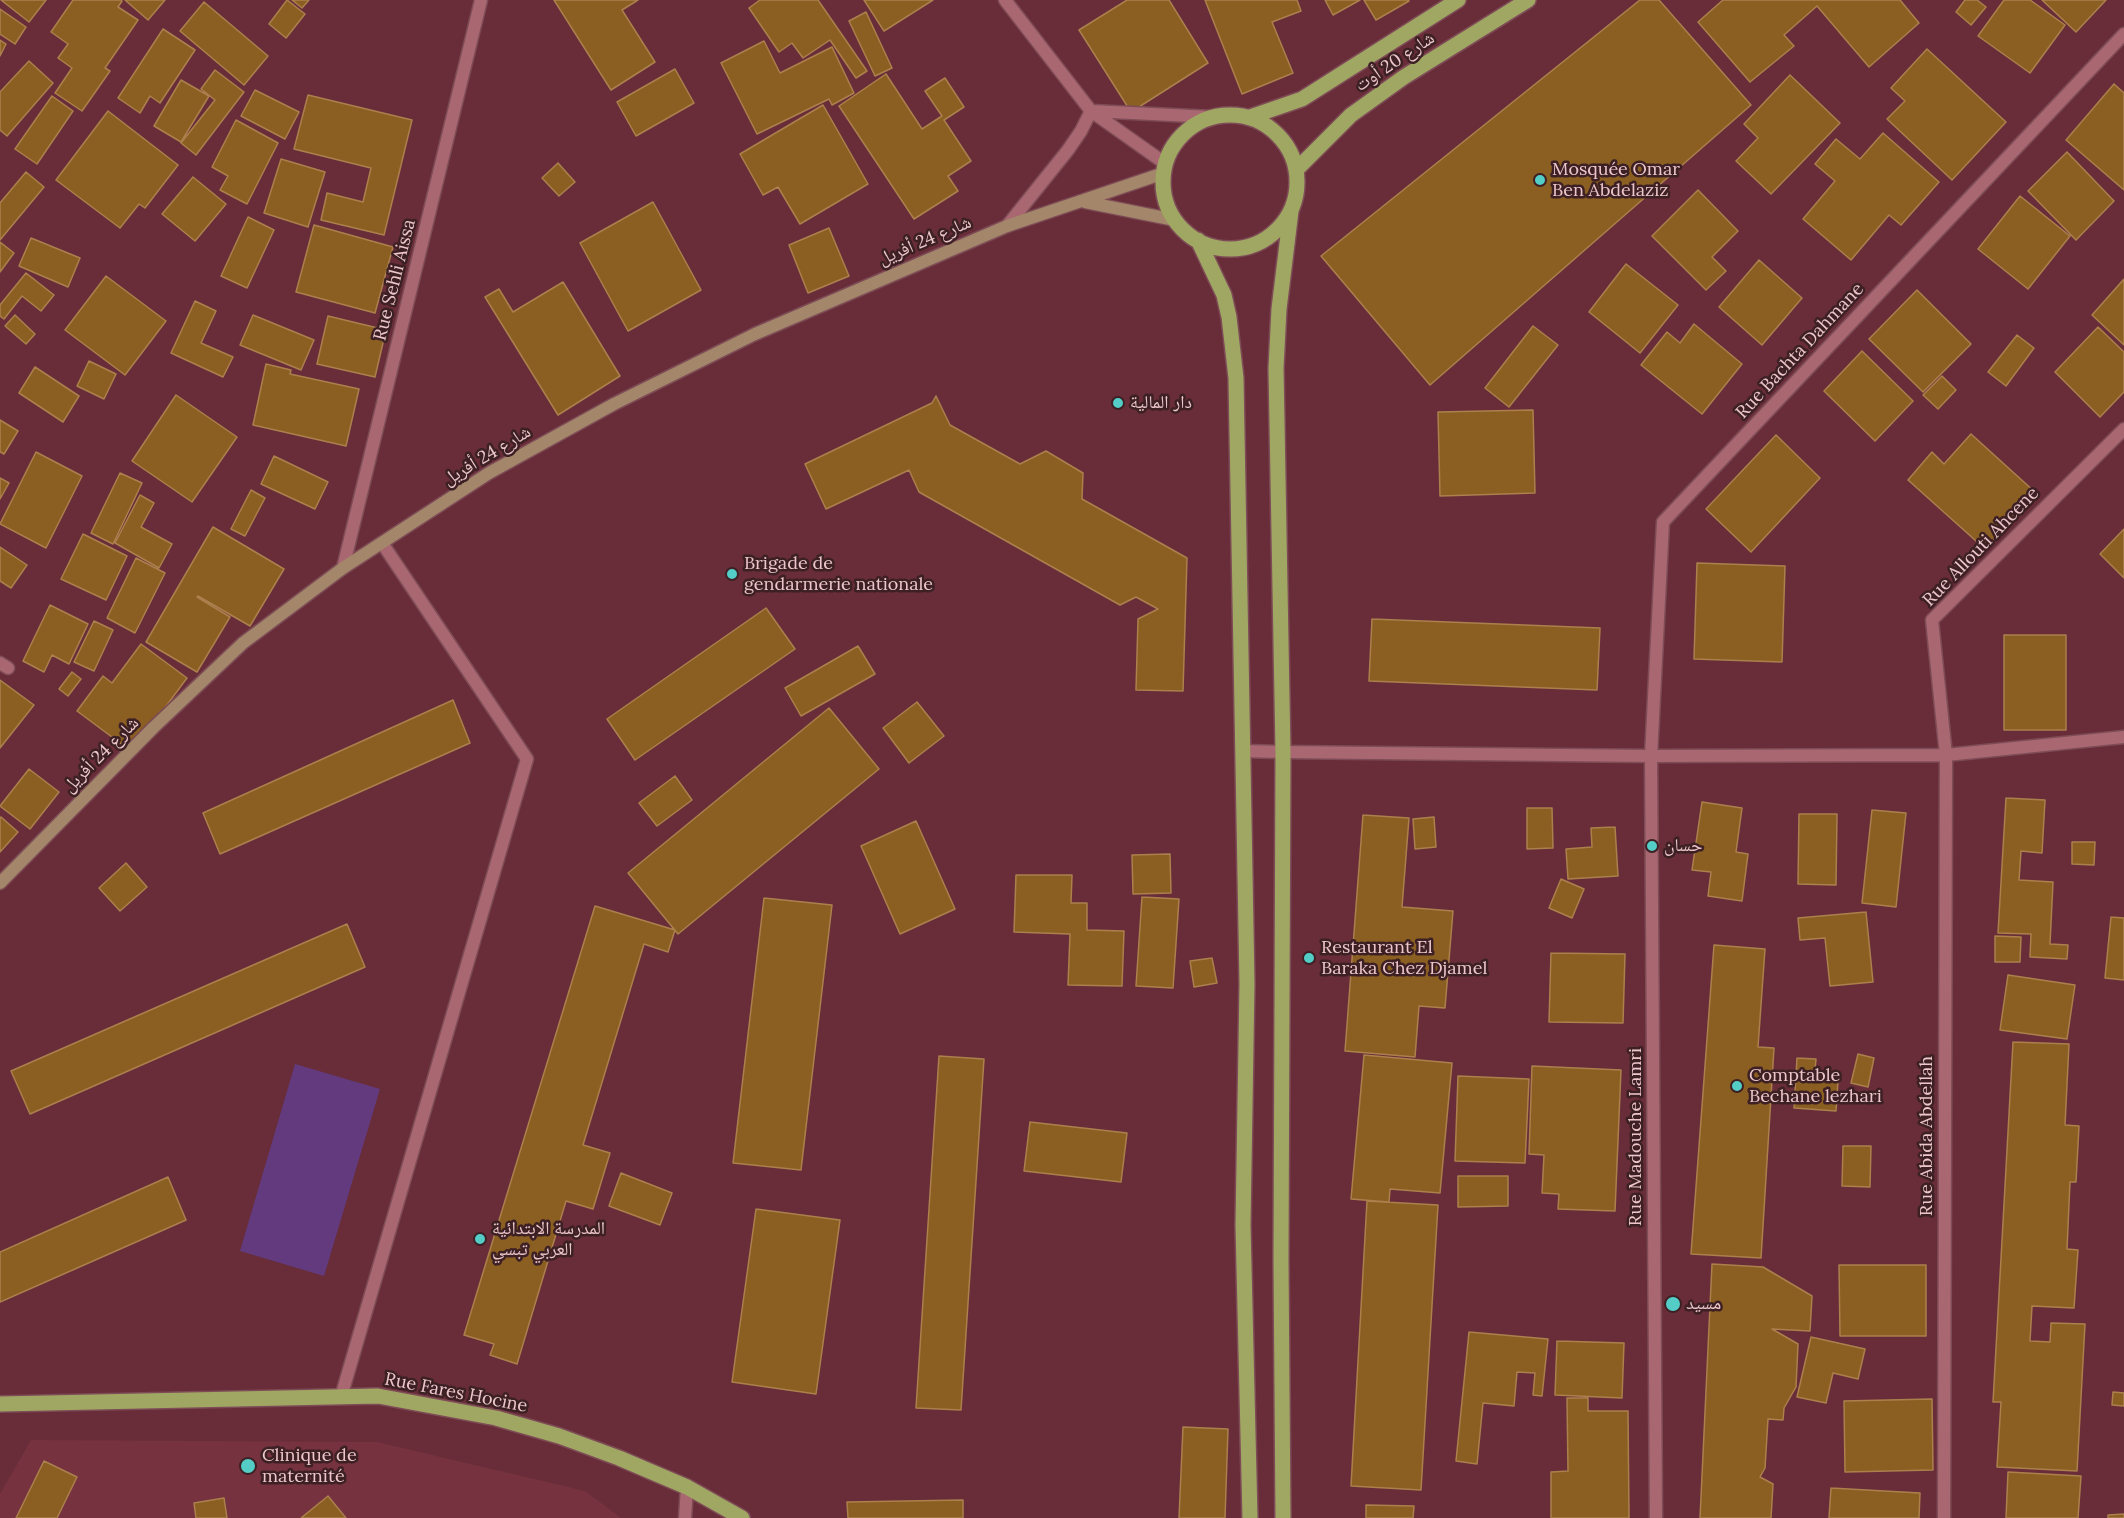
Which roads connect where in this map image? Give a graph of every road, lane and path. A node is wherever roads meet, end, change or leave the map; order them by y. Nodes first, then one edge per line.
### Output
1 (481, 0) edge
2 (1005, 0) edge
3 (1458, 0) edge
4 (1528, 0) edge
5 (2124, 34) edge
6 (1090, 111) junction
7 (1212, 117) junction
8 (1250, 117) junction
9 (1165, 169) junction
10 (1296, 170) junction
11 (1084, 201) junction
12 (1290, 211) junction
13 (1175, 220) junction
14 (1007, 226) junction
15 (1198, 240) junction
16 (2124, 429) edge
17 (382, 543) junction
18 (343, 568) junction
19 (2124, 738) edge
20 (1242, 752) junction
21 (1283, 752) junction
22 (1946, 755) junction
23 (1651, 756) junction
24 (0, 883) edge
25 (341, 1397) junction
26 (0, 1404) edge
27 (687, 1487) junction
28 (685, 1518) edge
29 (742, 1518) edge
30 (1250, 1518) edge
31 (1283, 1518) edge
32 (1656, 1518) edge
33 (1944, 1518) edge

1 - 18 street, Rue Sehli Aissa
2 - 6 street
3 - 8 main road, شارع 20 أوت
4 - 10 main road, شارع 20 أوت
5 - 23 street, Rue Bachta Dahmane
6 - 7 street
6 - 9 street
6 - 14 street
7 - 8 main road
7 - 9 main road
8 - 10 main road
9 - 11 main road, شارع 24 أفريل
9 - 13 main road
10 - 12 main road
11 - 13 main road
11 - 14 main road, شارع 24 أفريل
12 - 15 main road
12 - 21 main road
13 - 15 main road
14 - 17 main road, شارع 24 أفريل
15 - 20 main road
16 - 22 street, Rue Allouti Ahcene
17 - 18 main road, شارع 24 أفريل
17 - 25 street
18 - 24 main road, شارع 24 أفريل
19 - 22 street
20 - 21 street
20 - 30 main road
21 - 23 street
21 - 31 main road
22 - 23 street
22 - 33 street, Rue Abida Abdellah
23 - 32 street, Rue Madouche Lamri
25 - 26 main road, Rue Fares Hocine
25 - 27 main road, Rue Fares Hocine
27 - 28 street
27 - 29 main road, Rue Fares Hocine

